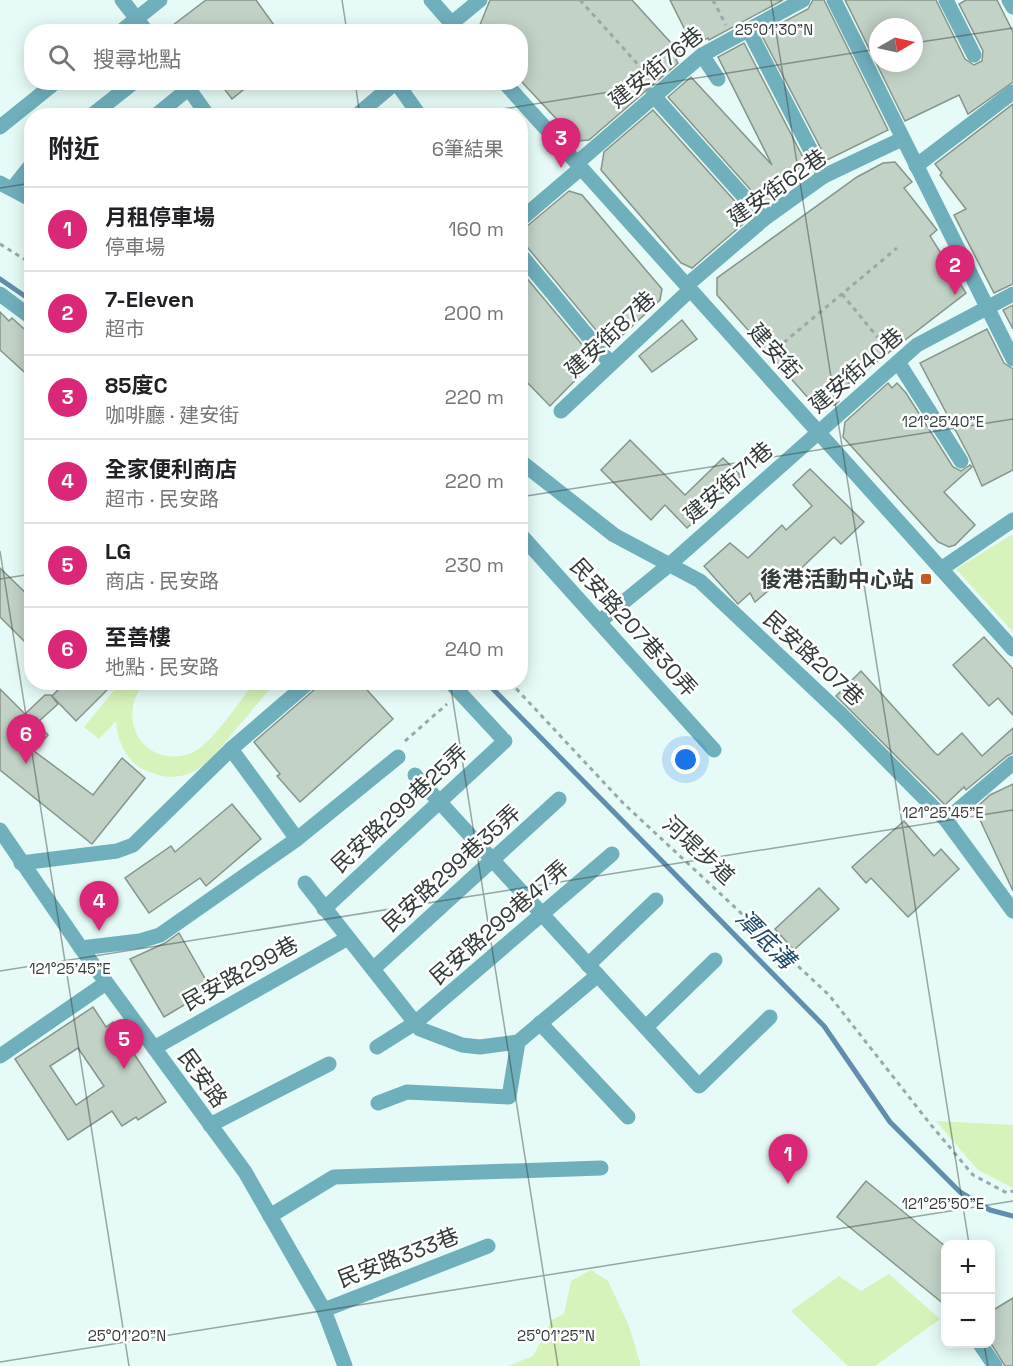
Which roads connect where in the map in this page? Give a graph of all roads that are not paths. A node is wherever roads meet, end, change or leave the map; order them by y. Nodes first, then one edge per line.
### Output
1 (122, 0) edge
2 (160, 0) edge
3 (431, 0) edge
4 (480, 0) edge
5 (803, 0) edge
6 (834, 0) edge
7 (1009, 0) edge
8 (953, 2) edge
9 (1013, 7) edge
10 (137, 18) junction
11 (130, 24) edge
12 (141, 24) edge
13 (453, 24) edge
14 (461, 24) edge
15 (748, 29) junction
16 (702, 55) junction
17 (974, 55) dead end
18 (718, 79) dead end
19 (46, 90) edge
20 (124, 90) edge
21 (182, 90) edge
22 (189, 90) edge
23 (387, 90) edge
24 (402, 90) edge
25 (511, 90) edge
26 (657, 92) junction
27 (1013, 92) edge
28 (101, 108) edge
29 (163, 108) edge
30 (202, 108) edge
31 (365, 108) edge
32 (414, 108) edge
33 (527, 108) edge
34 (528, 109) edge
35 (0, 127) edge
36 (902, 139) junction
37 (579, 166) junction
38 (916, 166) junction
39 (24, 171) edge
40 (824, 176) junction
41 (6, 186) edge
42 (24, 196) edge
43 (528, 213) edge
44 (764, 219) junction
45 (528, 264) edge
46 (688, 288) junction
47 (0, 294) edge
48 (1013, 294) edge
49 (988, 308) junction
50 (24, 312) edge
51 (1013, 359) edge
52 (898, 362) junction
53 (611, 364) junction
54 (561, 411) dead end
55 (818, 433) junction
56 (961, 460) dead end
57 (528, 467) edge
58 (1013, 520) edge
59 (528, 543) edge
60 (669, 564) junction
61 (941, 569) junction
62 (600, 622) junction
63 (1013, 649) edge
64 (300, 690) edge
65 (457, 690) edge
66 (231, 749) junction
67 (714, 750) dead end
68 (398, 757) road end
69 (1013, 763) edge
70 (415, 775) dead end
71 (559, 799) dead end
72 (439, 802) junction
73 (946, 820) junction
74 (0, 830) edge
75 (297, 839) junction
76 (612, 854) dead end
77 (494, 862) junction
78 (21, 863) junction
79 (304, 883) dead end
80 (656, 900) dead end
81 (324, 909) junction
82 (1013, 911) edge
83 (542, 914) junction
84 (348, 938) junction
85 (81, 948) junction
86 (715, 960) dead end
87 (373, 969) junction
88 (593, 970) junction
89 (106, 983) junction
90 (770, 1017) dead end
91 (415, 1023) junction
92 (540, 1023) junction
93 (646, 1027) junction
94 (518, 1042) junction
95 (377, 1047) dead end
96 (154, 1048) junction
97 (0, 1056) edge
98 (329, 1064) dead end
99 (378, 1103) dead end
100 (628, 1117) dead end
101 (210, 1125) junction
102 (601, 1168) dead end
103 (270, 1216) junction
104 (488, 1246) dead end
105 (324, 1310) junction
106 (983, 1348) edge
107 (345, 1366) edge
108 (995, 1366) edge

1 - 10 street
2 - 10 street
3 - 13 street
4 - 14 street
5 - 15 street, 建安街76巷
6 - 36 street
7 - 9 street
8 - 17 street
10 - 11 street
10 - 12 street
15 - 16 street, 建安街76巷
15 - 40 street
16 - 18 street
16 - 26 street, 建安街76巷
19 - 35 street
20 - 28 street
21 - 29 street
22 - 30 street
23 - 31 street
24 - 32 street
25 - 33 street, 建安街
26 - 37 street, 建安街76巷
26 - 44 street
27 - 38 street
34 - 37 street, 建安街
36 - 38 street
36 - 40 street, 建安街62巷
37 - 43 street, 建安街76巷
37 - 46 street, 建安街
38 - 49 street
39 - 41 street
40 - 44 street, 建安街62巷
41 - 42 street
44 - 46 street, 建安街62巷
45 - 53 street
46 - 53 street, 建安街87巷
46 - 55 street, 建安街
47 - 50 street
48 - 49 street, 建安街40巷
49 - 51 street
49 - 52 street, 建安街40巷
52 - 55 street, 建安街40巷
52 - 56 street
53 - 54 street, 建安街87巷
55 - 60 street, 建安街71巷
55 - 61 street, 建安街
57 - 60 street, 民安路207巷
58 - 61 street
59 - 62 street, 民安路207巷30弄
60 - 62 street, 建安街71巷
60 - 73 street, 民安路207巷
61 - 63 street, 建安街
62 - 67 street, 民安路207巷30弄
64 - 66 street
65 - 72 street, 民安路299巷25弄
66 - 75 street
66 - 78 street
68 - 75 street
69 - 73 street
70 - 72 street
71 - 77 street, 民安路299巷35弄
72 - 77 street
72 - 81 street, 民安路299巷25弄
73 - 82 street, 民安路207巷
74 - 78 street, 民安路
75 - 85 street
76 - 83 street, 民安路299巷47弄
77 - 83 street
77 - 87 street, 民安路299巷35弄
78 - 85 street, 民安路
79 - 81 street
80 - 88 street
81 - 84 street
83 - 88 street
83 - 91 street, 民安路299巷47弄
84 - 87 street
84 - 96 street, 民安路299巷
85 - 89 street, 民安路
86 - 93 street
87 - 91 street
88 - 92 street
88 - 93 street
89 - 96 street, 民安路
89 - 97 street
90 - 93 street
91 - 94 street
91 - 95 street, 民安路299巷47弄
92 - 94 street
92 - 100 street
94 - 99 street
96 - 101 street, 民安路
98 - 101 street
101 - 103 street, 民安路
102 - 103 street
103 - 105 street, 民安路
104 - 105 street, 民安路333巷
105 - 107 street, 民安路
106 - 108 street

